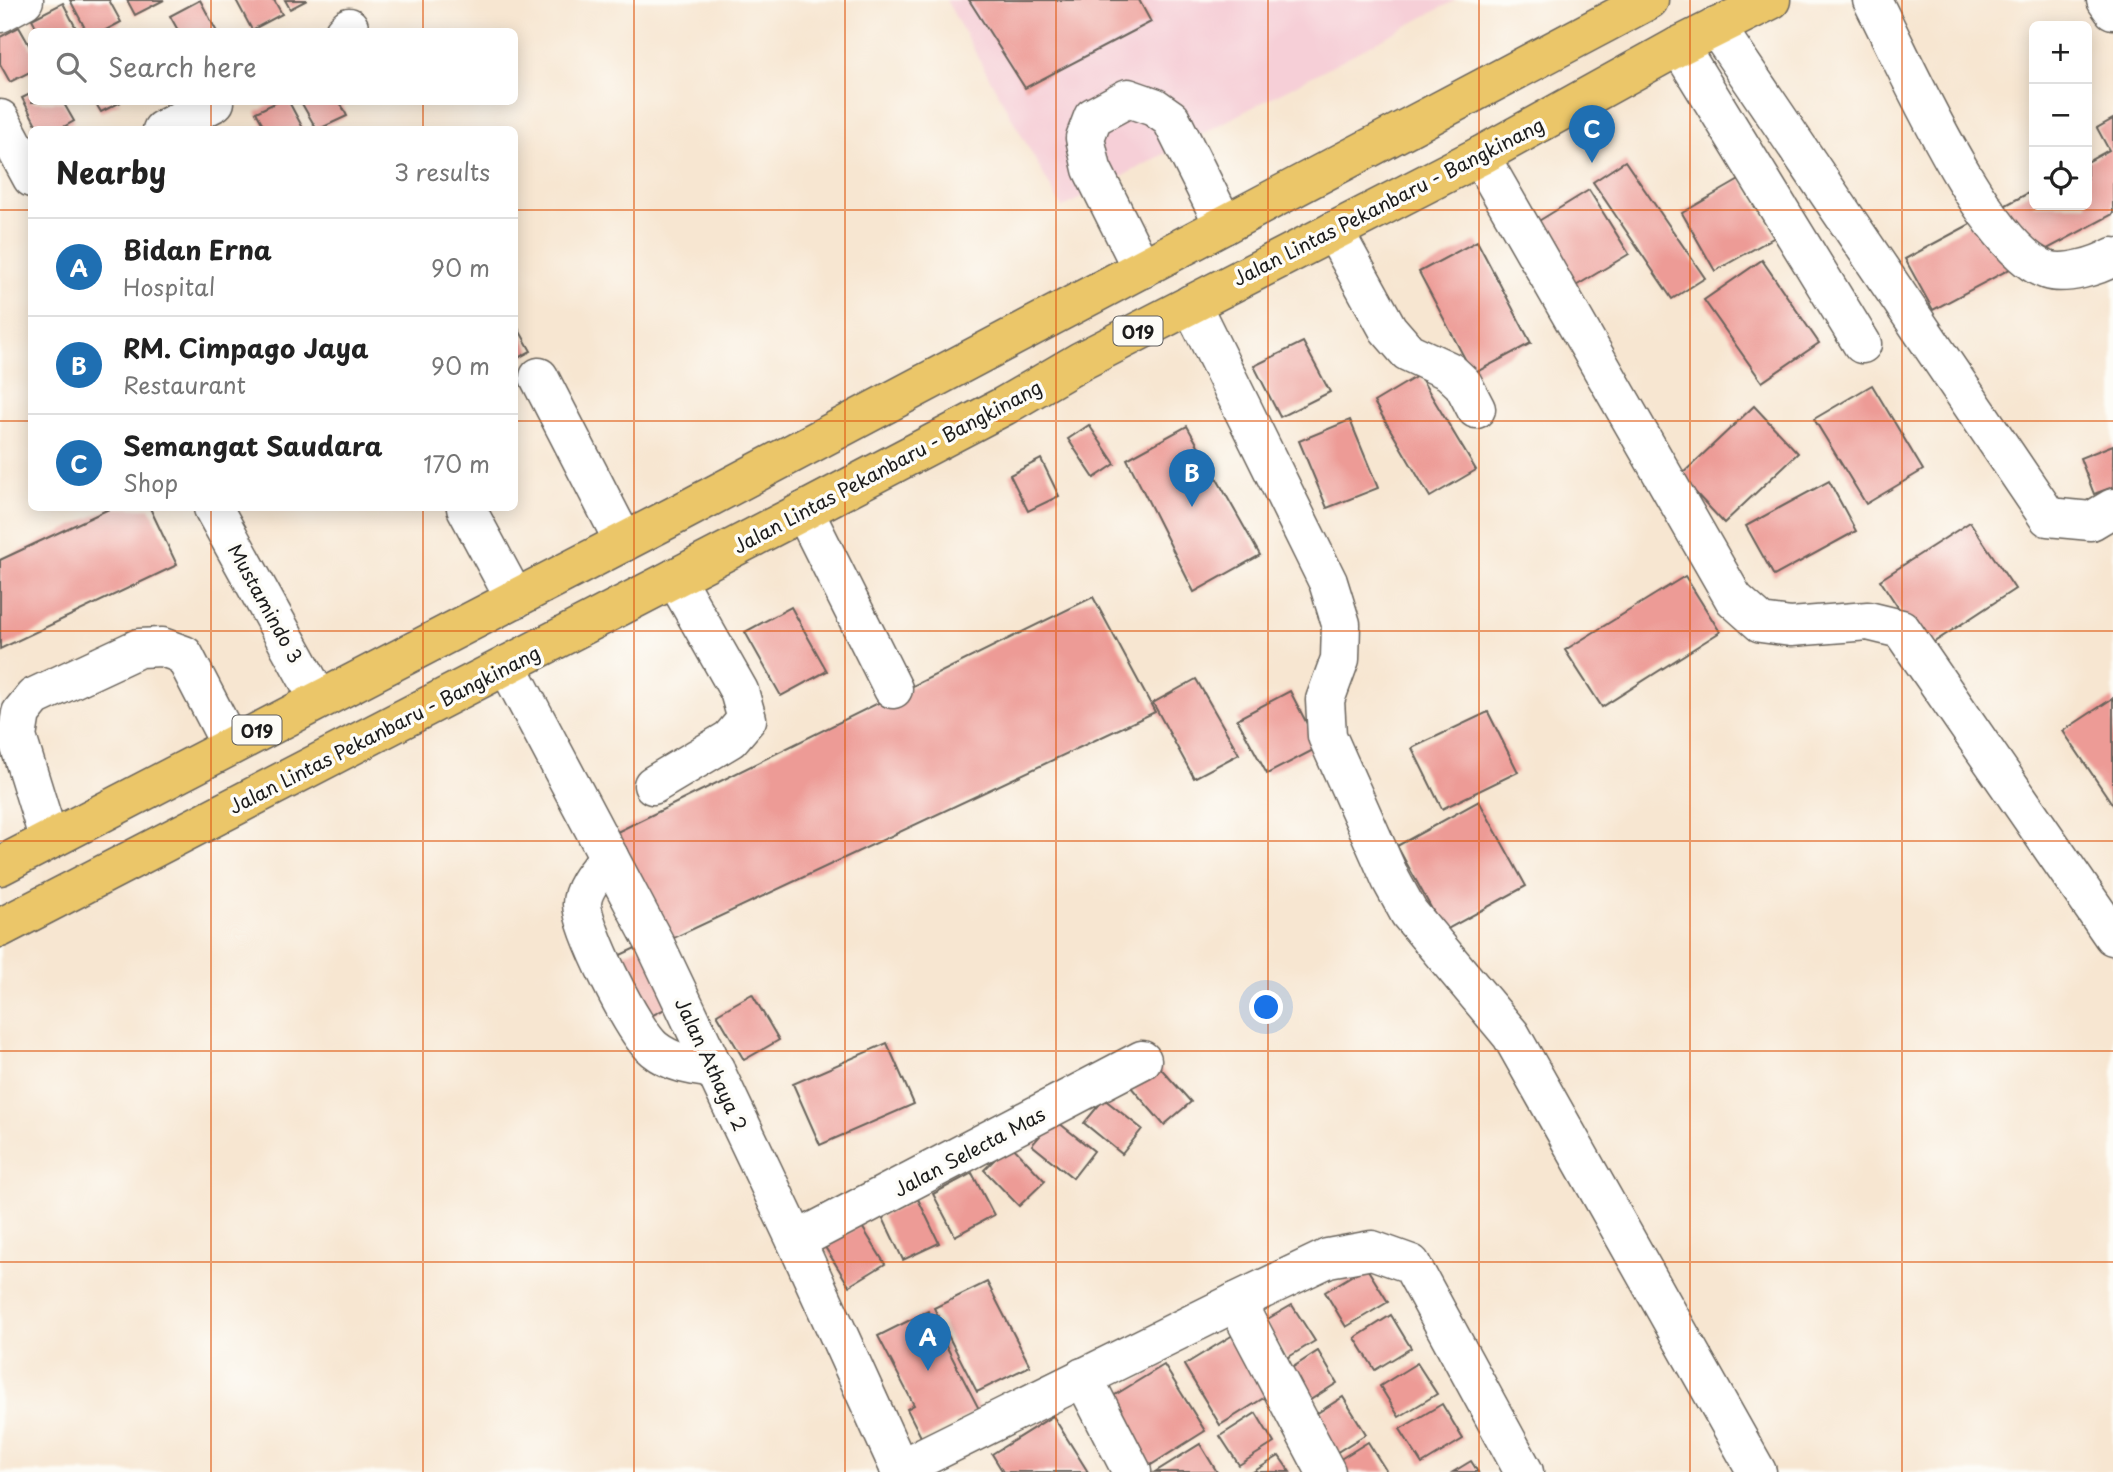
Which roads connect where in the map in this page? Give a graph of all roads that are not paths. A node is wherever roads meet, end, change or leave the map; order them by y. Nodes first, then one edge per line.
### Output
1 (24, 0) edge
2 (1771, 0) edge
3 (1872, 0) edge
4 (2106, 0) edge
5 (1639, 3) edge
6 (2113, 10) edge
7 (0, 13) edge
8 (1716, 27) junction
9 (1679, 46) junction
10 (209, 105) edge
11 (0, 119) edge
12 (170, 126) edge
13 (1480, 156) junction
14 (28, 171) edge
15 (1223, 225) junction
16 (1334, 231) junction
17 (2113, 257) edge
18 (1142, 269) junction
19 (1191, 304) junction
20 (1862, 344) dead end
21 (539, 377) dead end
22 (1476, 409) dead end
23 (2113, 508) edge
24 (215, 511) edge
25 (468, 511) edge
26 (804, 511) junction
27 (624, 542) junction
28 (675, 578) junction
29 (515, 598) junction
30 (507, 665) junction
31 (893, 689) dead end
32 (318, 698) junction
33 (230, 744) junction
34 (653, 785) dead end
35 (49, 840) junction
36 (608, 857) junction
37 (0, 866) edge
38 (0, 928) edge
39 (2113, 936) edge
40 (1142, 1060) dead end
41 (715, 1069) junction
42 (796, 1241) junction
43 (1236, 1302) junction
44 (1083, 1377) junction
45 (900, 1470) edge
46 (1132, 1472) edge
47 (1326, 1472) edge
48 (1524, 1472) edge
49 (1757, 1472) edge

1 - 7 street
2 - 8 highway, Jalan Lintas Pekanbaru - Bangkinang / 019
3 - 17 street
4 - 6 street
5 - 15 highway, 019
8 - 9 highway, Jalan Lintas Pekanbaru - Bangkinang / 019
8 - 23 street
9 - 13 highway, Jalan Lintas Pekanbaru - Bangkinang / 019
9 - 20 street
10 - 12 street
11 - 14 street
13 - 16 highway, Jalan Lintas Pekanbaru - Bangkinang / 019
13 - 39 street
15 - 18 highway, 019
15 - 18 street
16 - 19 highway, Jalan Lintas Pekanbaru - Bangkinang / 019
16 - 22 street
18 - 27 highway, 019
19 - 26 highway, Jalan Lintas Pekanbaru - Bangkinang / 019
19 - 49 street
21 - 27 street
24 - 32 street, Mustamindo 3
25 - 29 street
26 - 28 highway, Jalan Lintas Pekanbaru - Bangkinang / 019
26 - 31 street
27 - 29 highway, 019
28 - 30 highway, Jalan Lintas Pekanbaru - Bangkinang / 019
28 - 34 street
29 - 32 highway, 019
30 - 36 street, Jalan Athaya 2
30 - 38 highway, Jalan Lintas Pekanbaru - Bangkinang / 019
32 - 33 highway, 019
33 - 35 highway, 019
33 - 35 street
35 - 37 highway, 019
36 - 41 street, Jalan Athaya 2
36 - 41 street
40 - 42 street, Jalan Selecta Mas
41 - 42 street, Jalan Athaya 2
42 - 45 street, Jalan Athaya 2
43 - 44 street
43 - 47 street
43 - 48 street
44 - 45 street
44 - 46 street

